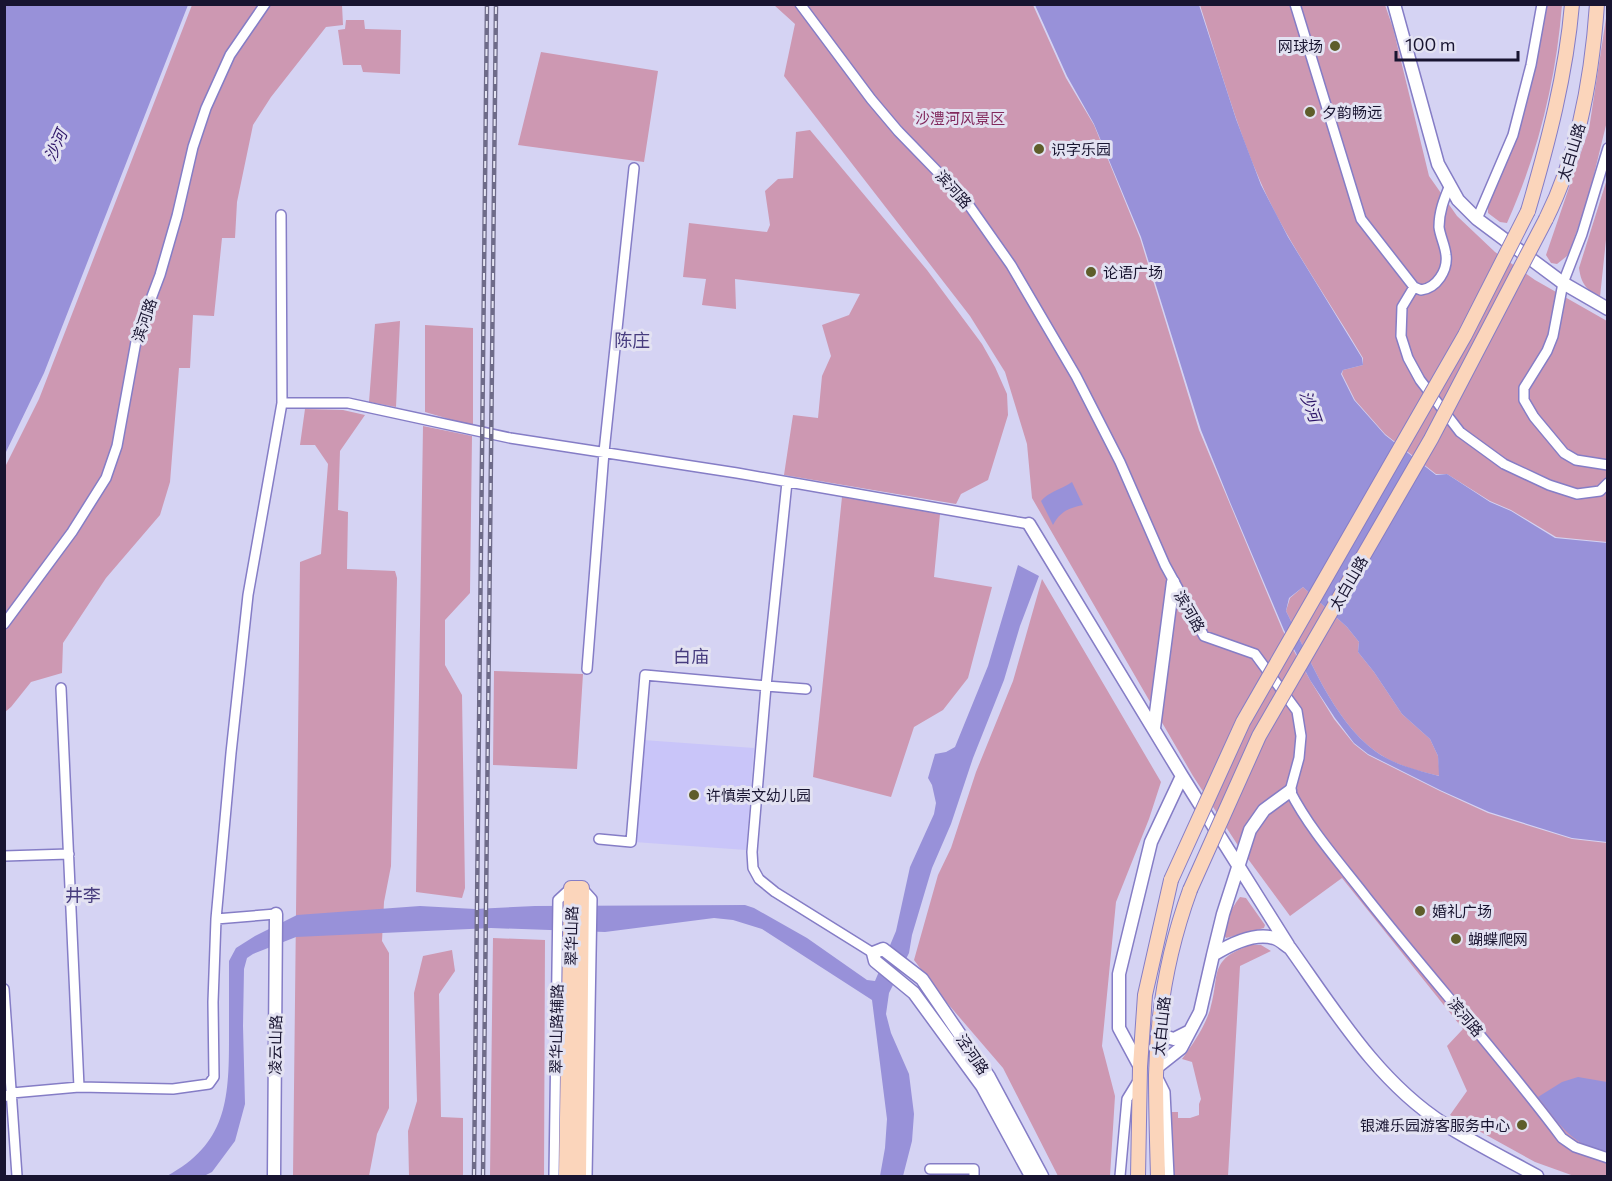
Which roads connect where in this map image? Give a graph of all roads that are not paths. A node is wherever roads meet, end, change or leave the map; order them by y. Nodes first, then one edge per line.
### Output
1 (265, 4) edge
2 (800, 4) edge
3 (1294, 4) edge
4 (1394, 4) edge
5 (1542, 4) edge
6 (1572, 4) edge
7 (1598, 4) edge
8 (1608, 148) edge
9 (634, 168) dead end
10 (1450, 185) junction
11 (281, 215) dead end
12 (1477, 219) junction
13 (1563, 283) junction
14 (1414, 287) junction
15 (1608, 309) edge
16 (282, 403) junction
17 (604, 452) junction
18 (1608, 465) edge
19 (787, 482) junction
20 (1608, 483) edge
21 (1029, 524) joint
22 (1173, 582) junction
23 (4, 624) edge
24 (587, 669) dead end
25 (766, 686) junction
26 (62, 688) dead end
27 (806, 689) dead end
28 (1154, 728) junction
29 (1182, 776) junction
30 (1290, 791) junction
31 (599, 839) dead end
32 (69, 855) junction
33 (4, 856) edge
34 (1238, 867) junction
35 (576, 895) joint
36 (276, 916) joint
37 (216, 919) junction
38 (575, 947) junction
39 (1290, 948) junction
40 (877, 954) junction
41 (1213, 955) junction
42 (4, 989) edge
43 (1190, 1031) junction
44 (1159, 1035) junction
45 (1156, 1070) junction
46 (1140, 1073) junction
47 (80, 1087) junction
48 (8, 1095) edge
49 (1608, 1158) edge
50 (930, 1169) dead end
51 (17, 1176) edge
52 (274, 1176) edge
53 (554, 1176) edge
54 (566, 1176) edge
55 (579, 1176) edge
56 (587, 1176) edge
57 (974, 1176) edge
58 (1031, 1176) edge
59 (1041, 1176) edge
60 (1120, 1176) edge
61 (1138, 1176) edge
62 (1158, 1176) edge
63 (1169, 1176) edge
64 (1537, 1176) edge

1 - 23 street, 滨河路
2 - 22 street, 滨河路
3 - 14 street
4 - 10 street
5 - 12 street
6 - 46 main road, 太白山路, bridge
7 - 44 main road, 太白山路, bridge
8 - 13 street
9 - 17 street
10 - 12 street
10 - 14 street
11 - 16 street
12 - 13 street
13 - 15 street
13 - 18 street
14 - 20 street
16 - 17 street
16 - 37 street
17 - 19 street
17 - 24 street
19 - 21 street
19 - 25 street
21 - 28 street
22 - 28 street
22 - 30 street, 滨河路
25 - 27 street
25 - 31 street
25 - 40 street
26 - 32 street
28 - 29 street
29 - 34 street
29 - 46 street
30 - 34 street
30 - 49 street, 滨河路
32 - 33 street
32 - 47 street
34 - 39 street
34 - 41 street
35 - 38 main road, 翠华山路
35 - 38 street, 翠华山路辅路
36 - 37 street
36 - 52 street, 凌云山路
37 - 47 street
38 - 53 street, 翠华山路辅路
38 - 54 main road, 翠华山路
38 - 55 main road, 翠华山路
38 - 56 street, 翠华山路辅路
39 - 41 street
39 - 64 street
40 - 58 street, 泾河路
40 - 59 street, 泾河路
41 - 43 street
42 - 48 street
43 - 44 street
43 - 45 street
44 - 45 main road, 太白山路
45 - 62 main road, 太白山路
45 - 63 street
46 - 60 street
46 - 61 main road, 太白山路
47 - 48 street
48 - 51 street
50 - 57 street

